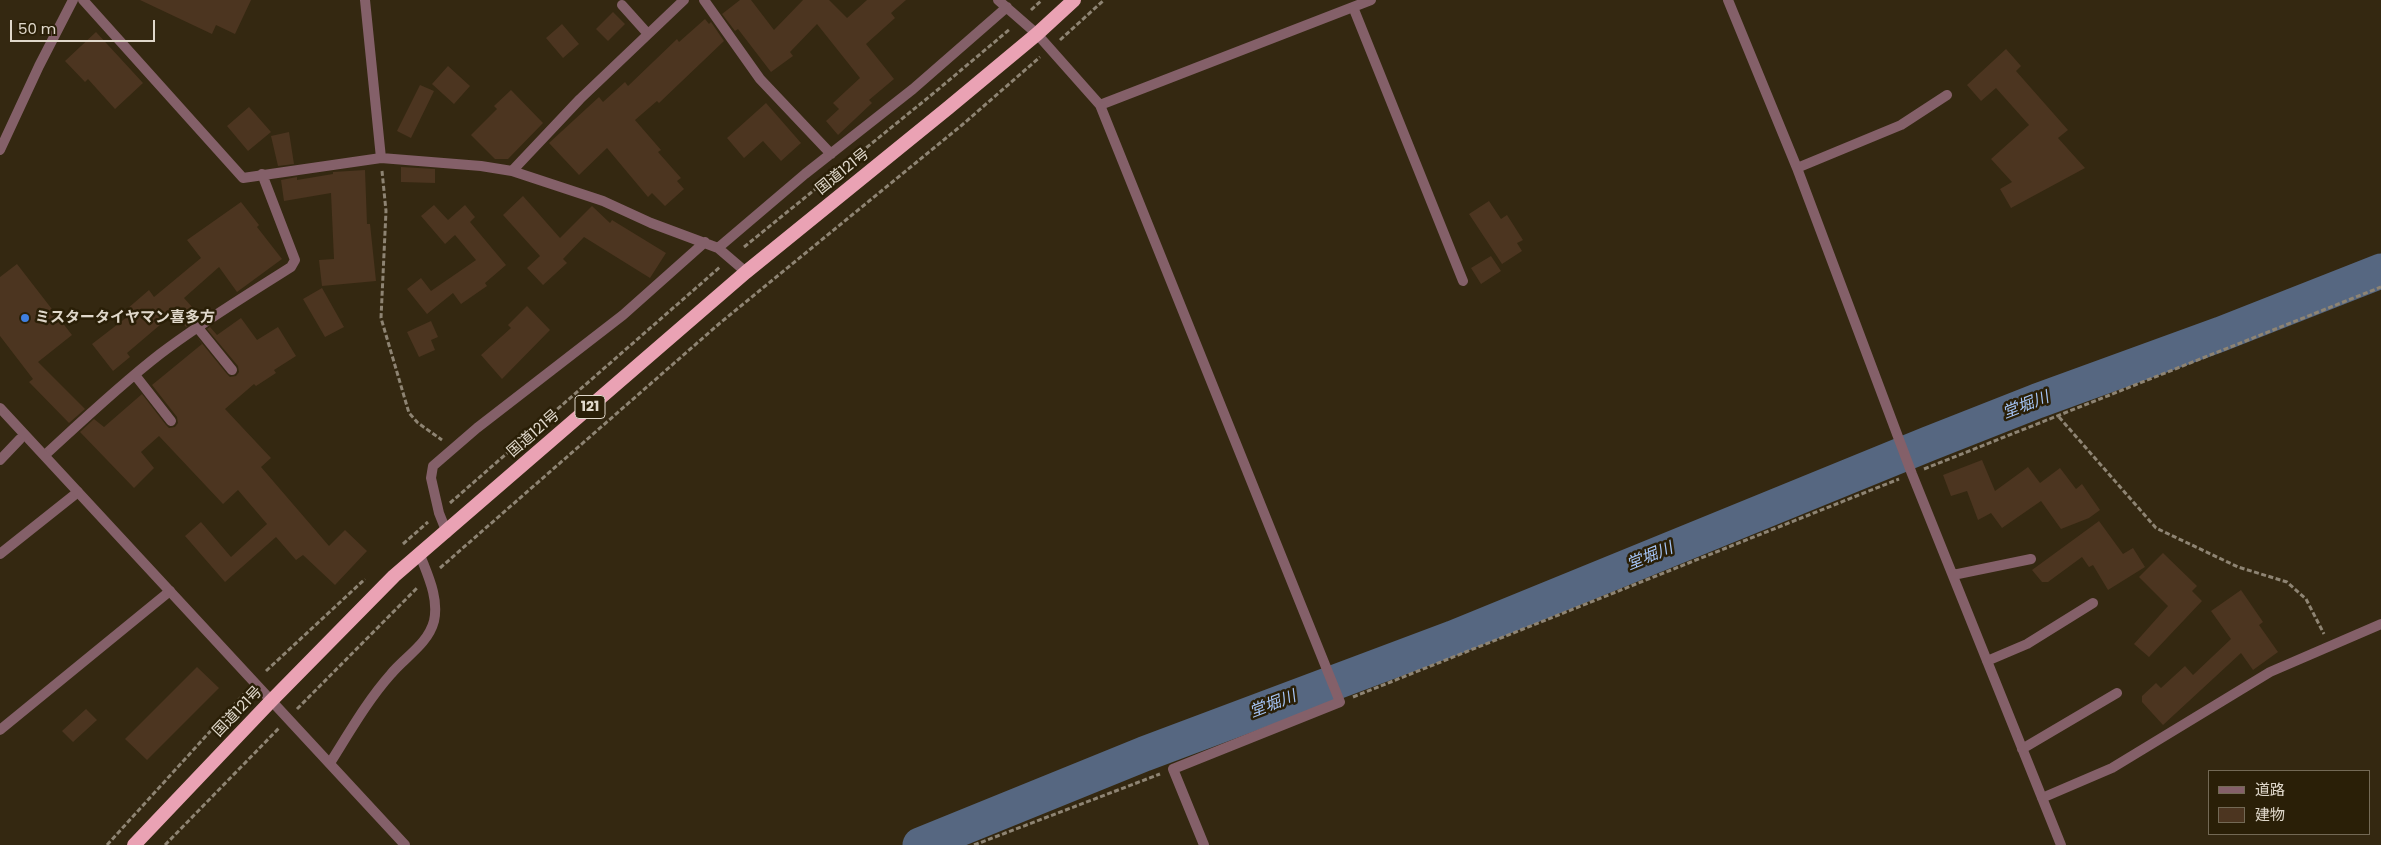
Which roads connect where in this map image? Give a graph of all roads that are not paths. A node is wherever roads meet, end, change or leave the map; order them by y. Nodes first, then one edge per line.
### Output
1 (73, 0) edge
2 (83, 0) edge
3 (365, 0) edge
4 (684, 0) edge
5 (704, 0) edge
6 (998, 0) edge
7 (1074, 0) edge
8 (1372, 0) edge
9 (1728, 0) edge
10 (622, 5) dead end
11 (1007, 7) junction
12 (1353, 7) junction
13 (648, 34) junction
14 (1037, 34) junction
15 (1947, 95) dead end
16 (1100, 105) junction
17 (0, 150) edge
18 (831, 154) junction
19 (381, 158) junction
20 (1797, 168) junction
21 (512, 171) junction
22 (262, 174) junction
23 (705, 242) junction
24 (718, 248) junction
25 (746, 272) junction
26 (1463, 280) dead end
27 (198, 328) junction
28 (232, 370) dead end
29 (134, 375) junction
30 (0, 408) edge
31 (171, 421) dead end
32 (20, 440) dead end
33 (45, 455) junction
34 (0, 460) edge
35 (78, 492) junction
36 (447, 532) junction
37 (0, 554) edge
38 (420, 555) junction
39 (2031, 559) dead end
40 (1953, 575) junction
41 (170, 591) junction
42 (2093, 604) dead end
43 (2381, 624) edge
44 (1987, 661) junction
45 (2117, 694) dead end
46 (271, 701) junction
47 (0, 730) edge
48 (2022, 750) junction
49 (330, 763) junction
50 (2042, 798) junction
51 (134, 845) edge
52 (404, 845) edge
53 (1204, 845) edge
54 (2061, 845) edge

1 - 17 street
2 - 22 street
3 - 19 street
4 - 13 street
5 - 18 street
6 - 11 street
7 - 14 highway, 国道121号 / 121
8 - 12 street
9 - 20 street
10 - 13 street
11 - 14 street
11 - 18 street
12 - 16 street
12 - 26 street
13 - 21 street
14 - 16 street
14 - 25 highway, 国道121号 / 121
15 - 20 street
16 - 53 street
18 - 24 street
19 - 21 street
19 - 22 street
20 - 40 street
21 - 23 street
22 - 27 street
23 - 24 street
23 - 36 street
24 - 25 street
25 - 36 highway, 国道121号 / 121
27 - 28 street
27 - 29 street
29 - 31 street
29 - 33 street
30 - 33 street
32 - 34 street
33 - 35 street
35 - 37 street
35 - 41 street
36 - 38 highway, 国道121号 / 121
38 - 46 highway, 国道121号 / 121
38 - 49 street
39 - 40 street
40 - 44 street
41 - 46 street
41 - 47 street
42 - 44 street
43 - 50 street
44 - 48 street
45 - 48 street
46 - 49 street
46 - 51 highway, 国道121号 / 121
48 - 50 street
49 - 52 street
50 - 54 street

